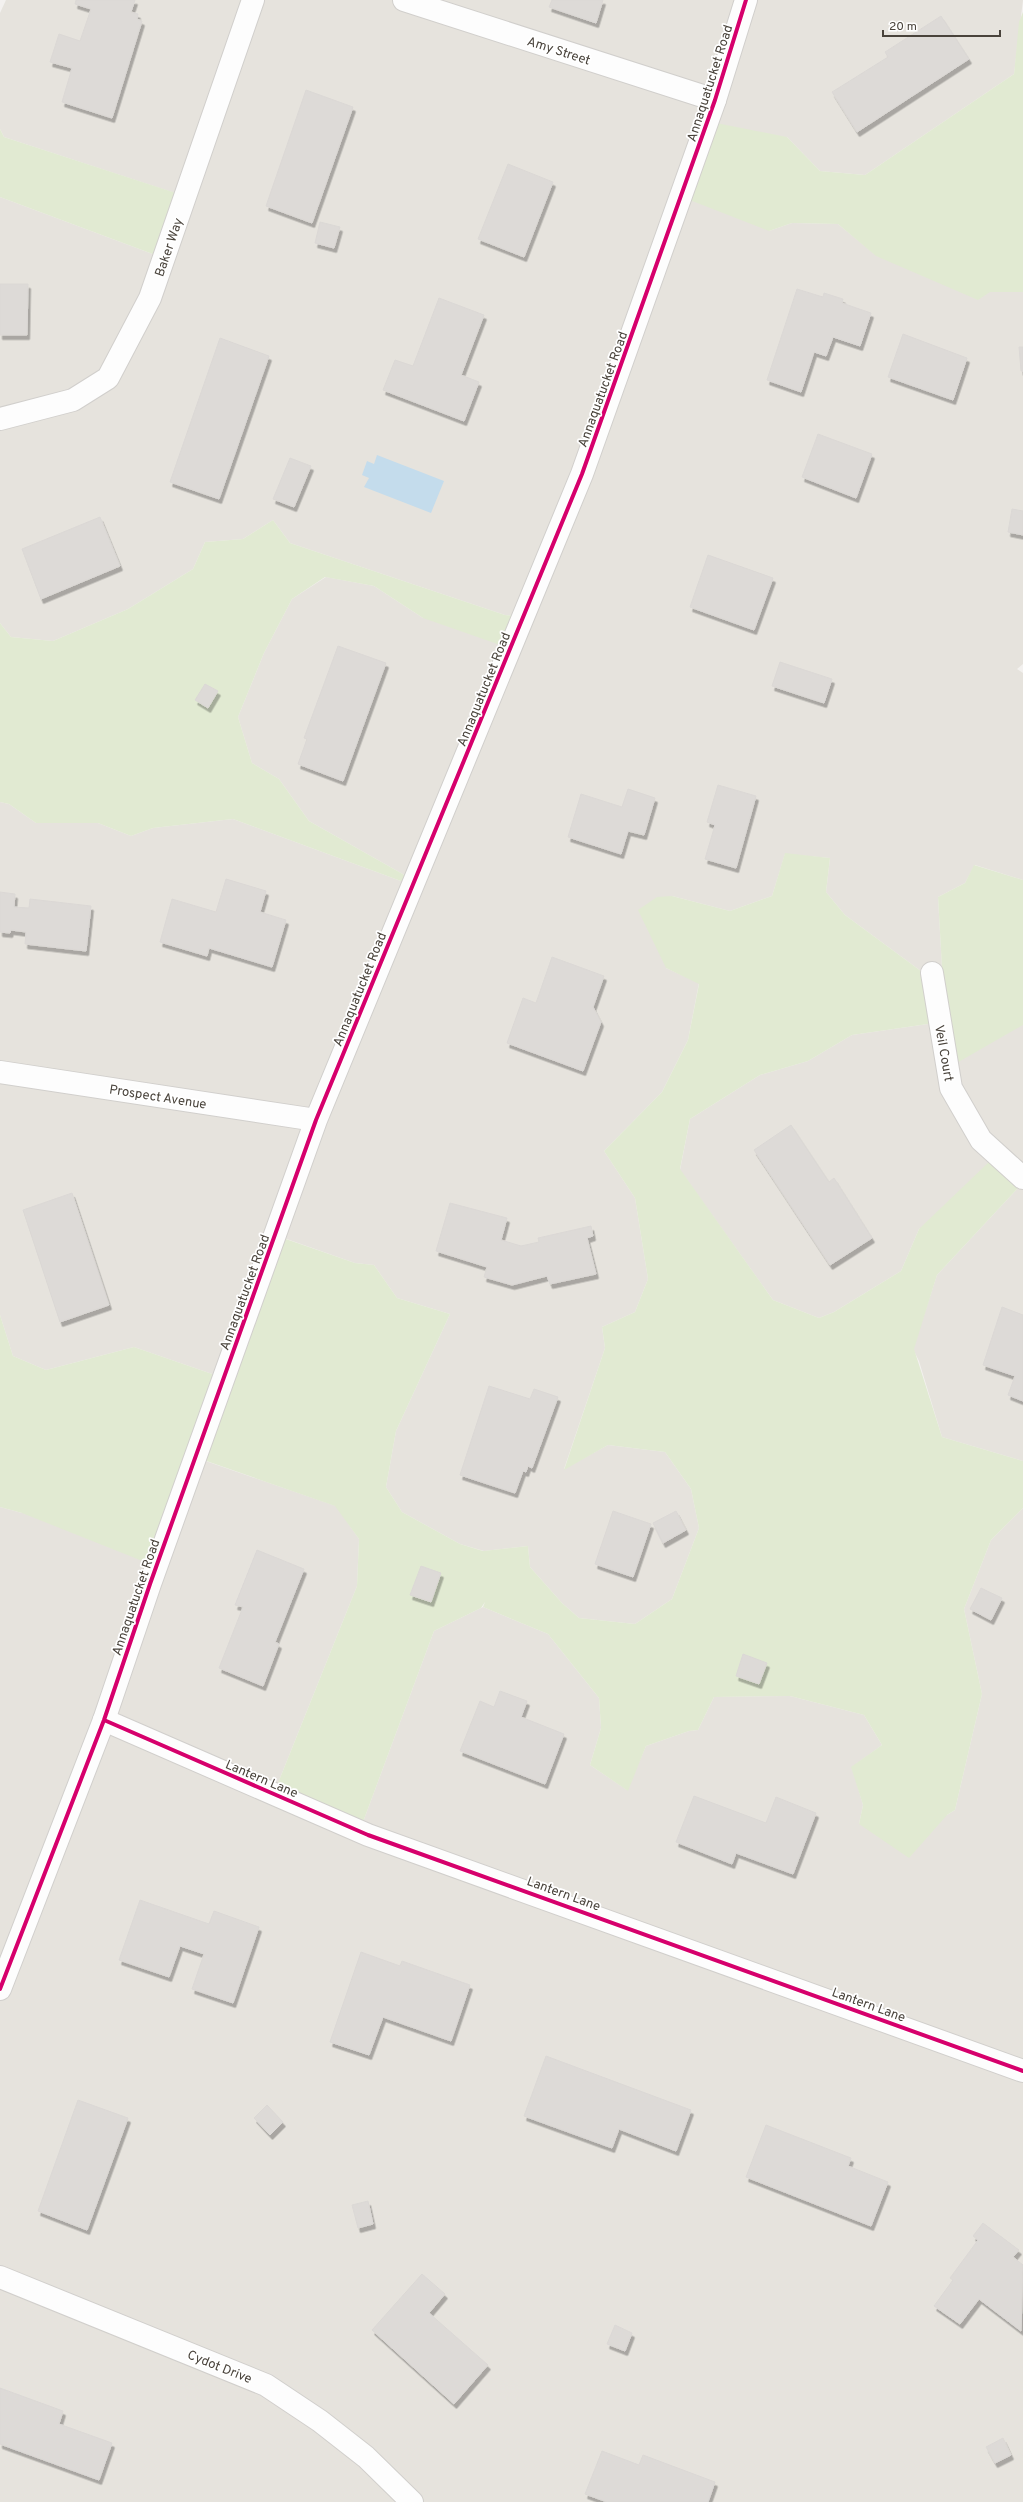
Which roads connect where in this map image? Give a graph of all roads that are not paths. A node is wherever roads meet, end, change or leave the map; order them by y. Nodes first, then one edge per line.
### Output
1 (253, 0) edge
2 (404, 0) edge
3 (746, 0) edge
4 (715, 100) junction
5 (0, 419) edge
6 (932, 973) dead end
7 (0, 1072) edge
8 (316, 1120) junction
9 (1023, 1178) edge
10 (104, 1720) junction
11 (0, 1989) edge
12 (1023, 2071) edge
13 (0, 2277) edge
14 (412, 2502) edge

1 - 5 street, Baker Way
2 - 4 street, Amy Street
3 - 4 street, Annaquatucket Road
4 - 8 street, Annaquatucket Road
6 - 9 street, Veil Court
7 - 8 street, Prospect Avenue
8 - 10 street, Annaquatucket Road
10 - 11 street, Annaquatucket Road
10 - 12 street, Lantern Lane
13 - 14 street, Cydot Drive

